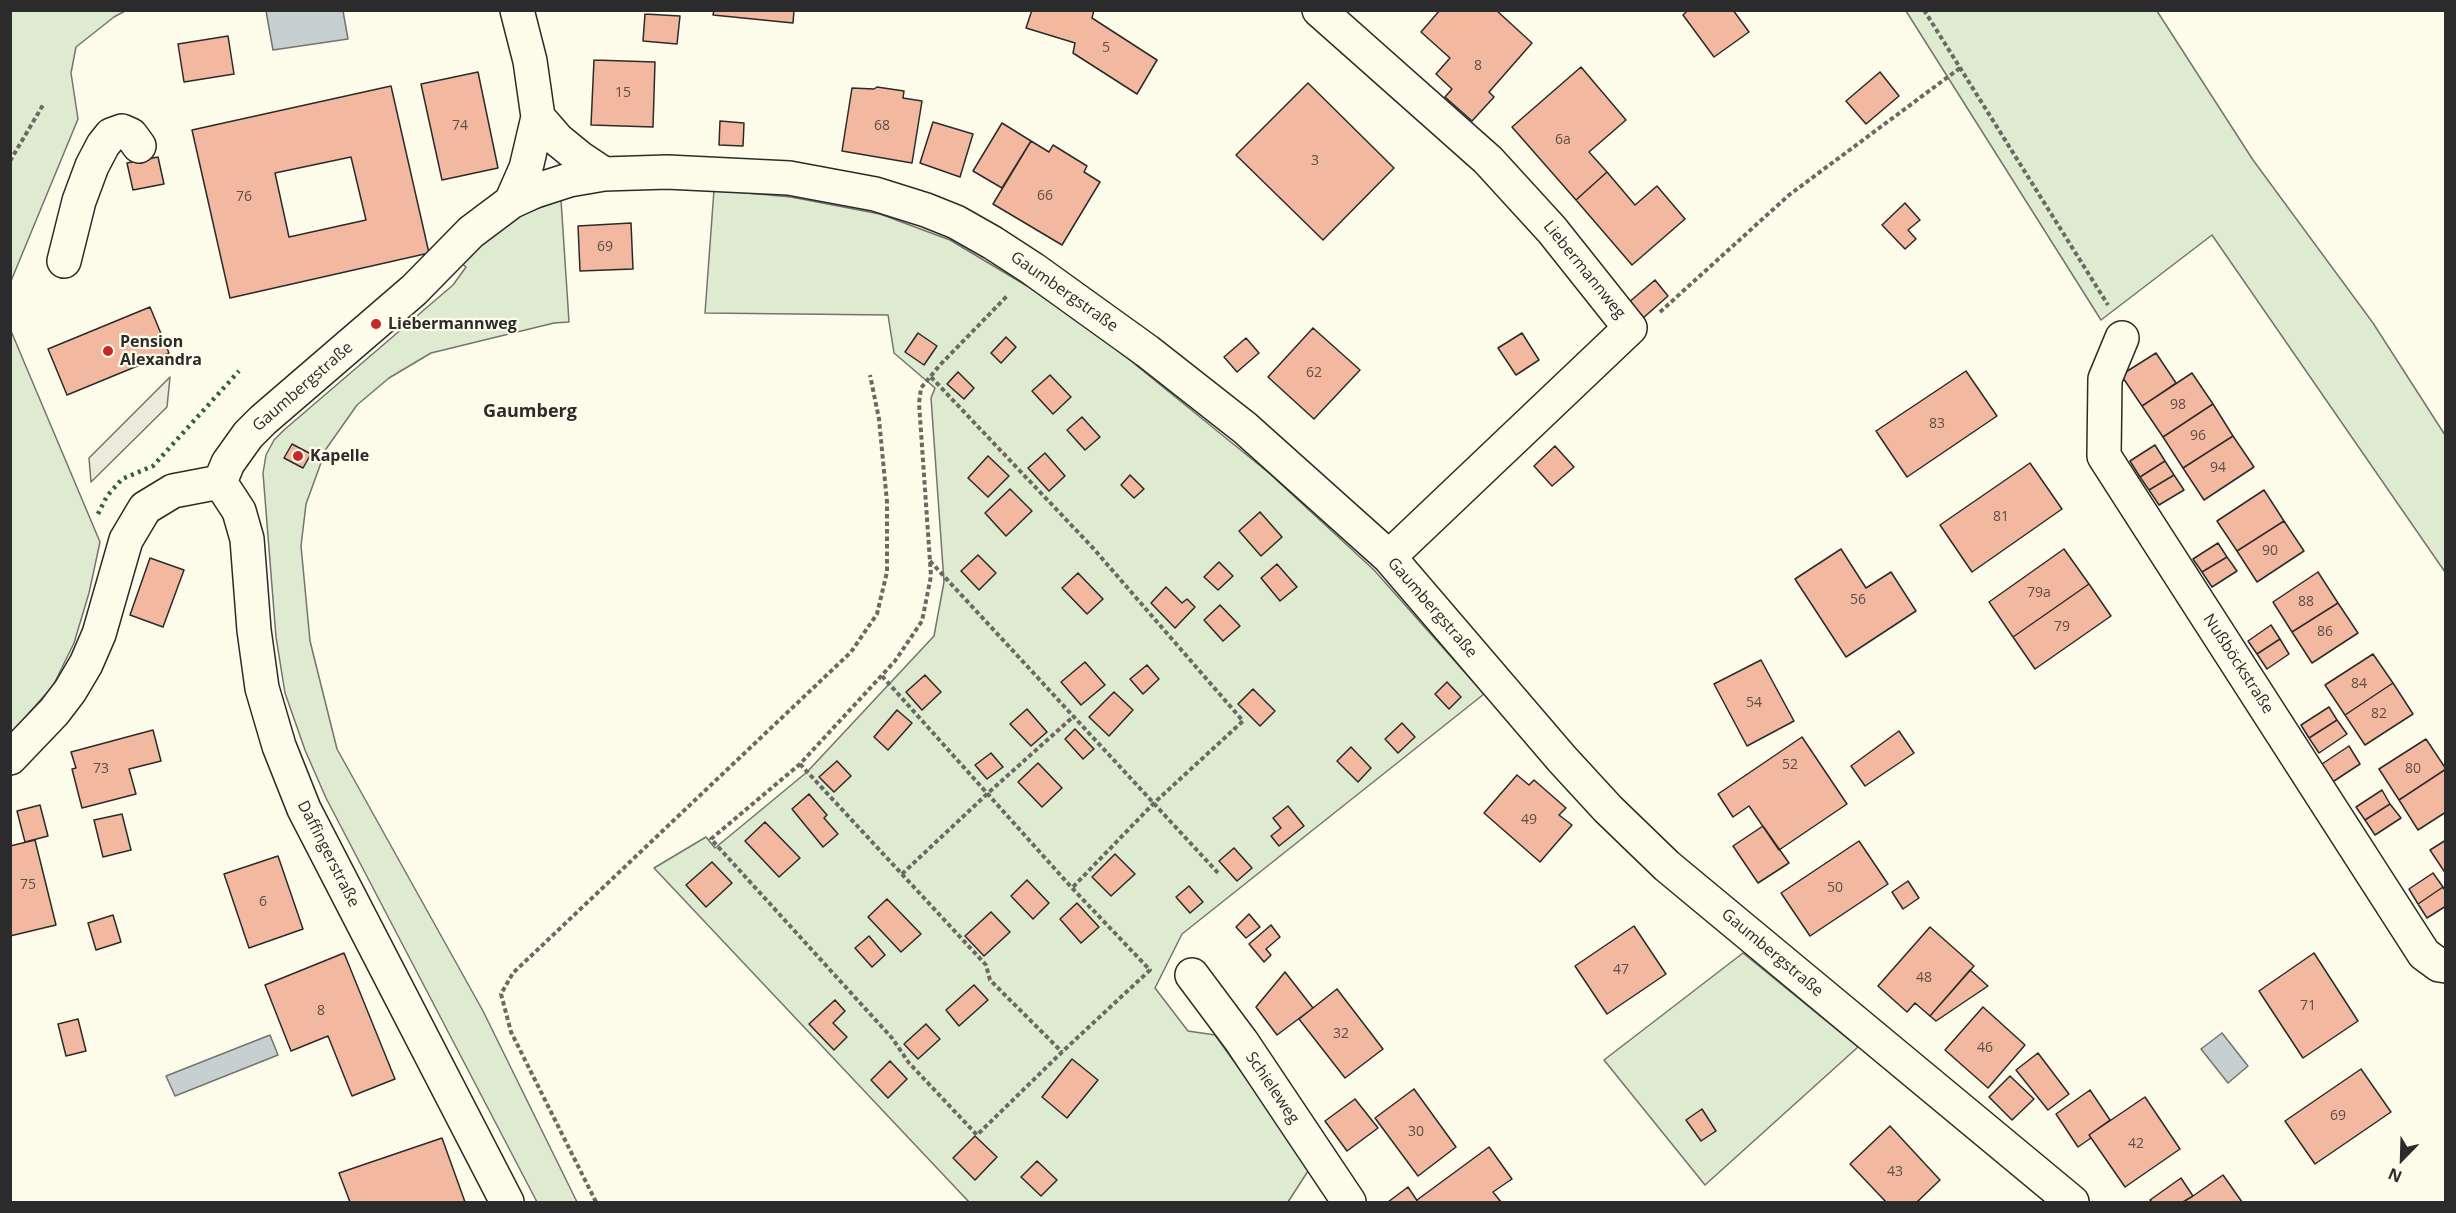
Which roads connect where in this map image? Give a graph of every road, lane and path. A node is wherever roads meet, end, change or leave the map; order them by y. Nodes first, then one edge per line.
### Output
1 (517, 10) edge
2 (1319, 10) edge
3 (1924, 10) edge
4 (1960, 68) junction
5 (43, 105) dead end
6 (538, 117) junction
7 (139, 146) dead end
8 (10, 161) edge
9 (604, 174) junction
10 (511, 202) junction
11 (64, 261) dead end
12 (1033, 269) junction
13 (1630, 328) junction
14 (2122, 338) joint
15 (870, 375) dead end
16 (931, 376) junction
17 (220, 482) junction
18 (1389, 557) junction
19 (930, 560) junction
20 (882, 676) junction
21 (1074, 716) junction
22 (10, 758) edge
23 (800, 764) junction
24 (987, 794) junction
25 (1154, 803) junction
26 (902, 874) junction
27 (1220, 874) dead end
28 (1072, 888) junction
29 (2445, 966) edge
30 (1192, 975) dead end
31 (1062, 1052) junction
32 (507, 1203) edge
33 (596, 1203) edge
34 (1350, 1203) edge
35 (2072, 1203) edge

1 - 6 street
2 - 13 street, Liebermannweg
3 - 4 path
4 - 13 path
4 - 14 path
5 - 8 path
6 - 9 street
6 - 10 street
7 - 11 street
9 - 10 street, Gaumbergstraße
9 - 12 street, Gaumbergstraße
10 - 17 street, Gaumbergstraße
12 - 16 path
12 - 18 street, Gaumbergstraße
13 - 18 street, Liebermannweg
14 - 29 street, Nußböckstraße
15 - 33 path
16 - 19 path
16 - 25 path
17 - 22 street
17 - 32 street, Daffingerstraße
18 - 35 street, Gaumbergstraße
19 - 20 path
19 - 21 path
20 - 23 path
20 - 24 path
21 - 24 path
21 - 25 path
23 - 26 path
23 - 31 path
24 - 26 path
24 - 28 path
25 - 27 path
25 - 28 path
26 - 31 path
28 - 31 path
30 - 34 street, Schieleweg

